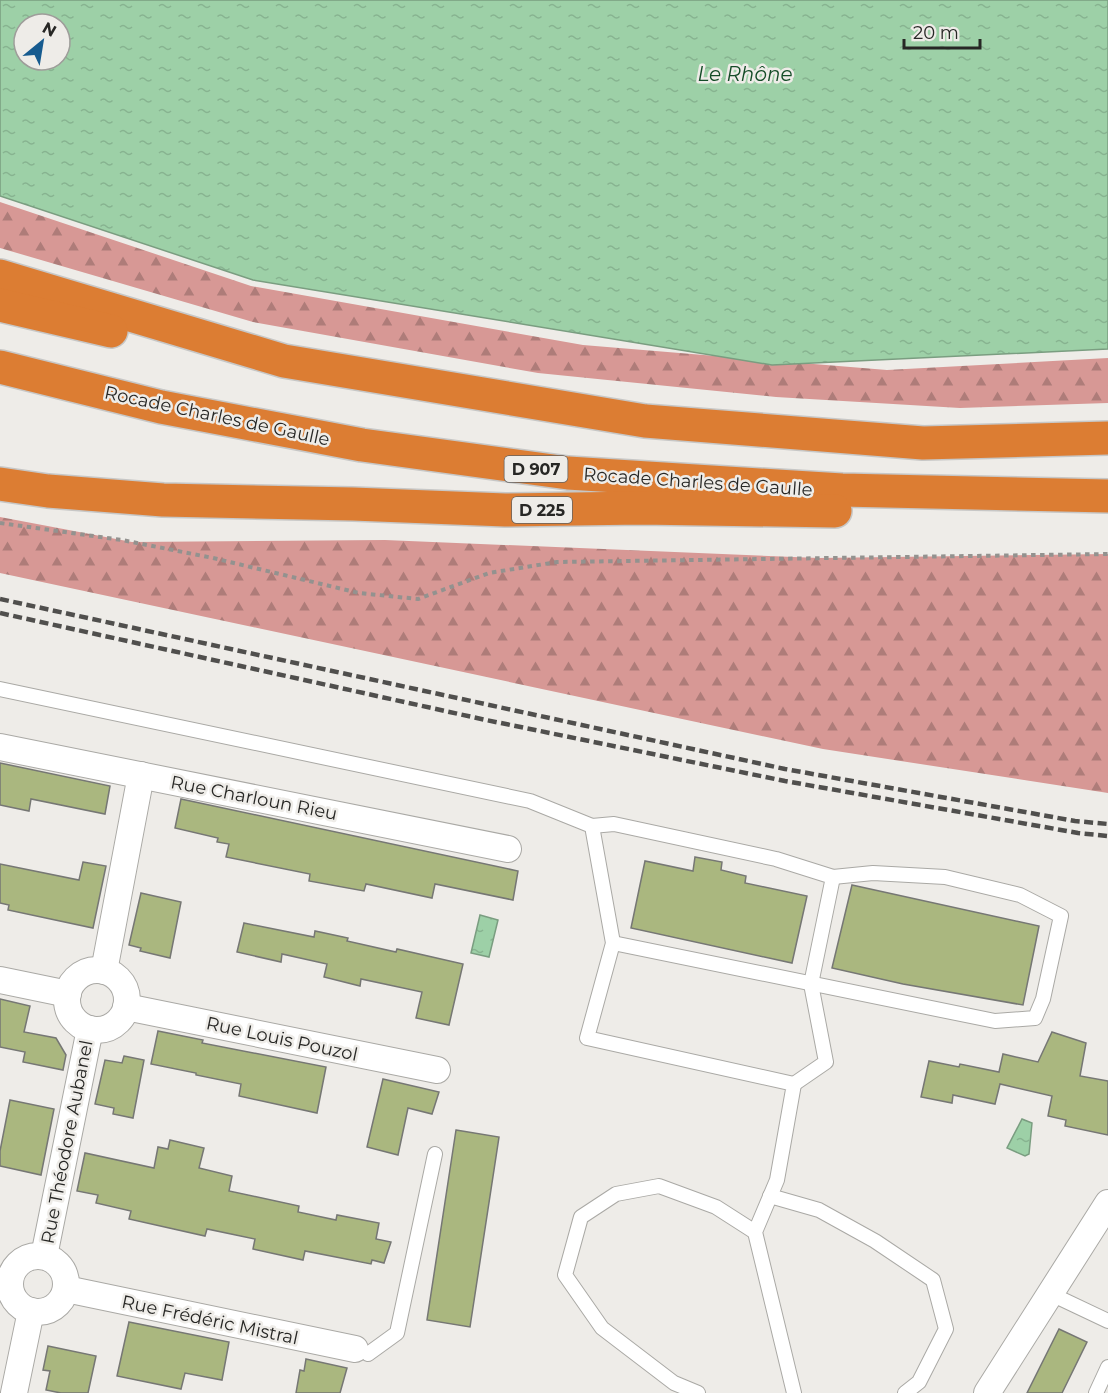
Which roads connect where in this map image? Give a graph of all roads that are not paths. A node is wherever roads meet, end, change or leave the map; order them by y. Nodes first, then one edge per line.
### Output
1 (0, 276) edge
2 (0, 305) edge
3 (284, 362) junction
4 (0, 367) edge
5 (1108, 438) edge
6 (0, 484) edge
7 (1095, 496) edge
8 (0, 689) edge
9 (0, 747) edge
10 (141, 775) junction
11 (592, 826) junction
12 (508, 849) dead end
13 (833, 877) junction
14 (613, 943) junction
15 (104, 971) junction
16 (0, 980) edge
17 (811, 984) junction
18 (68, 994) junction
19 (126, 1007) junction
20 (90, 1029) junction
21 (437, 1070) dead end
22 (794, 1084) junction
23 (435, 1154) dead end
24 (770, 1196) junction
25 (1108, 1203) edge
26 (755, 1232) junction
27 (44, 1256) junction
28 (6, 1275) edge
29 (66, 1289) junction
30 (1050, 1293) junction
31 (31, 1311) junction
32 (1108, 1321) edge
33 (361, 1352) joint
34 (1108, 1367) edge
35 (14, 1393) edge
36 (698, 1393) edge
37 (794, 1393) edge
38 (905, 1393) edge
39 (987, 1393) edge
40 (1096, 1393) edge

1 - 3 highway
2 - 3 highway
3 - 5 highway
4 - 7 highway, Rocade Charles de Gaulle / D 907
6 - 7 highway, D 225
8 - 11 lane
9 - 10 street, Rue Charloun Rieu
10 - 12 street, Rue Charloun Rieu
10 - 15 street
11 - 13 lane
11 - 14 lane
13 - 17 lane
13 - 17 lane
14 - 17 lane
14 - 22 lane
15 - 18 street
15 - 19 street
16 - 18 street
17 - 22 lane
18 - 20 street
19 - 20 street
19 - 21 street, Rue Louis Pouzol
20 - 27 street, Rue Théodore Aubanel
22 - 24 lane
23 - 33 lane
24 - 26 lane
24 - 38 lane
25 - 30 street
26 - 36 lane
26 - 37 lane
27 - 28 street
27 - 29 street
28 - 31 street
29 - 31 street
29 - 33 street, Rue Frédéric Mistral
30 - 32 lane
30 - 39 street
31 - 35 street
34 - 40 lane

